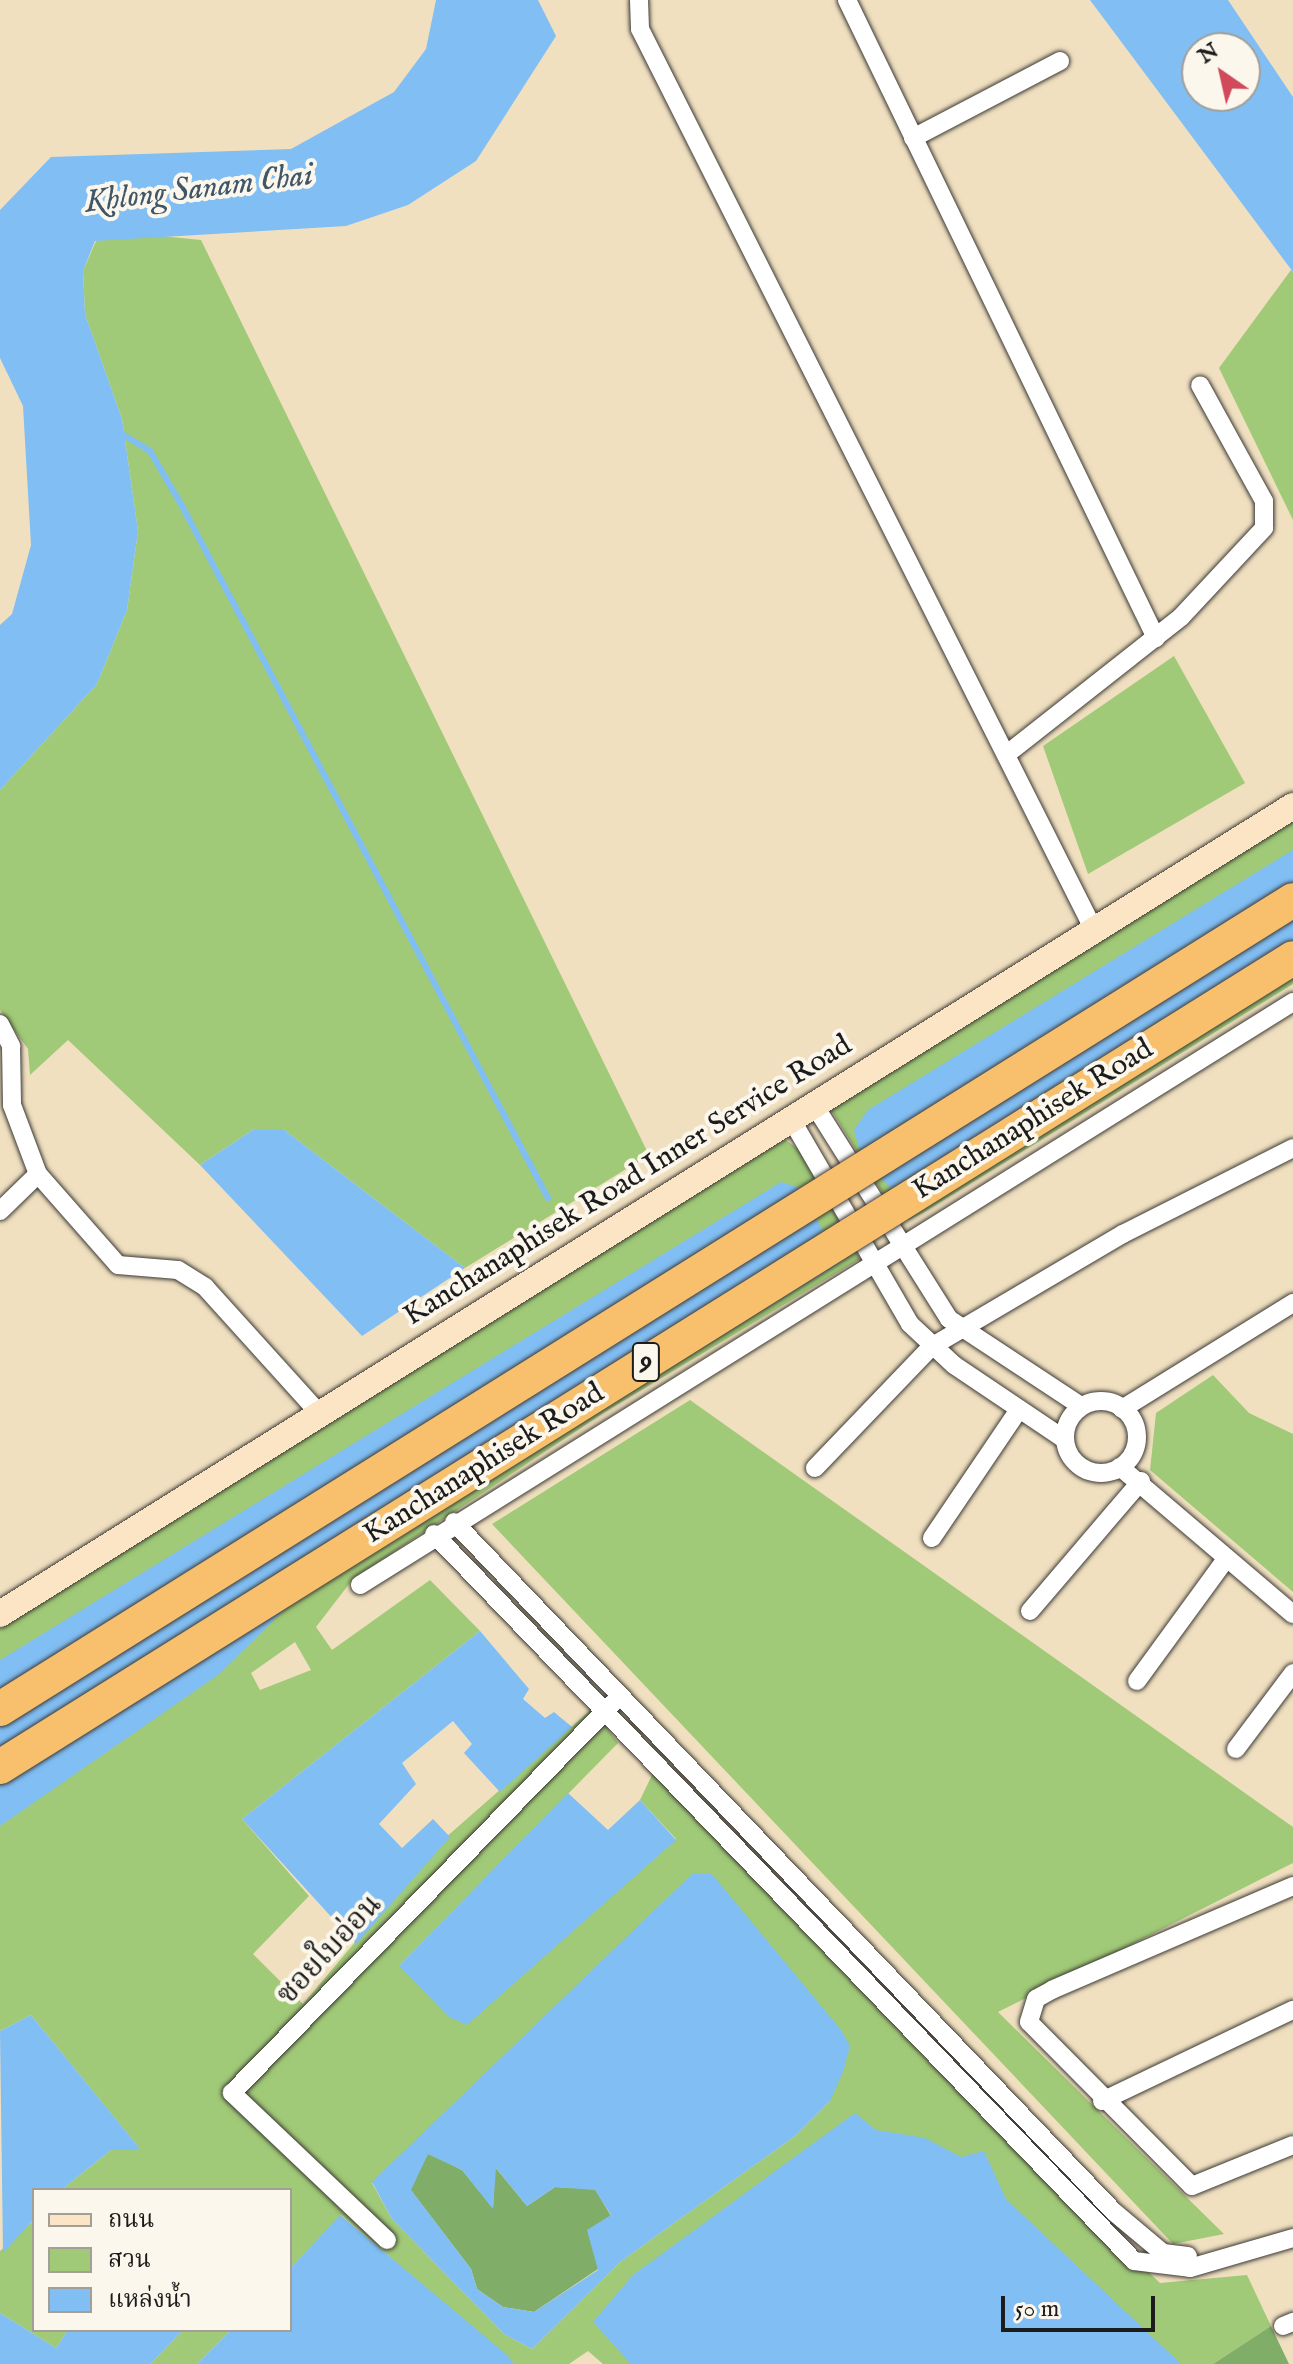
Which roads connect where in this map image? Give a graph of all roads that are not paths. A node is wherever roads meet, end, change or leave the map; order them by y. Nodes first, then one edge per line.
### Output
1 (639, 0) edge
2 (847, 0) edge
3 (1060, 61) dead end
4 (913, 138) junction
5 (1200, 385) dead end
6 (1156, 638) junction
7 (1007, 754) junction
8 (1293, 806) edge
9 (1293, 900) edge
10 (1094, 930) junction
11 (1293, 958) edge
12 (1293, 1002) edge
13 (0, 1024) edge
14 (813, 1103) junction
15 (790, 1117) junction
16 (1293, 1148) edge
17 (38, 1174) junction
18 (0, 1211) edge
19 (901, 1248) junction
20 (877, 1263) junction
21 (1293, 1303) edge
22 (962, 1331) junction
23 (931, 1347) junction
24 (1081, 1406) junction
25 (1122, 1409) junction
26 (1018, 1411) junction
27 (319, 1413) junction
28 (1064, 1439) junction
29 (1120, 1467) junction
30 (815, 1468) dead end
31 (1141, 1481) junction
32 (454, 1522) junction
33 (434, 1534) junction
34 (932, 1538) dead end
35 (1226, 1559) junction
36 (360, 1585) dead end
37 (1030, 1611) dead end
38 (0, 1614) edge
39 (1293, 1614) edge
40 (1293, 1673) edge
41 (1137, 1681) dead end
42 (620, 1695) junction
43 (0, 1709) edge
44 (607, 1710) junction
45 (1236, 1749) dead end
46 (0, 1767) edge
47 (1293, 1886) edge
48 (808, 1892) junction
49 (793, 1907) junction
50 (1293, 2010) edge
51 (1102, 2101) junction
52 (1293, 2145) edge
53 (1293, 2227) edge
54 (1293, 2238) edge
55 (387, 2240) dead end

1 - 7 street
2 - 4 street
3 - 4 street
4 - 6 street
5 - 6 street
6 - 7 street
7 - 10 street
8 - 10 main road, Kanchanaphisek Road Inner Service Road
9 - 43 highway, Kanchanaphisek Road / 9, bridge
10 - 14 main road, Kanchanaphisek Road Inner Service Road
11 - 46 highway, Kanchanaphisek Road / 9, bridge
12 - 19 street
13 - 17 street
14 - 15 main road, Kanchanaphisek Road Inner Service Road
14 - 19 street
15 - 20 street
15 - 27 main road, Kanchanaphisek Road Inner Service Road
16 - 22 street
17 - 18 street
17 - 27 street
19 - 20 street
19 - 22 street
20 - 23 street
20 - 32 street
21 - 25 street
22 - 23 street
22 - 24 street
23 - 26 street
23 - 30 street
24 - 25 street
24 - 28 street
25 - 29 street
26 - 28 street
26 - 34 street
27 - 38 main road, Kanchanaphisek Road Inner Service Road
28 - 29 street
29 - 31 street
31 - 35 street
31 - 37 street
32 - 33 street
32 - 42 street
33 - 36 street
33 - 44 street
35 - 39 street
35 - 41 street
40 - 45 street
42 - 44 street, ซอยใบอ่อน
42 - 48 street
44 - 49 street
44 - 55 street, ซอยใบอ่อน
47 - 51 street
48 - 49 street
48 - 53 street
49 - 54 street
50 - 51 street
51 - 52 street

